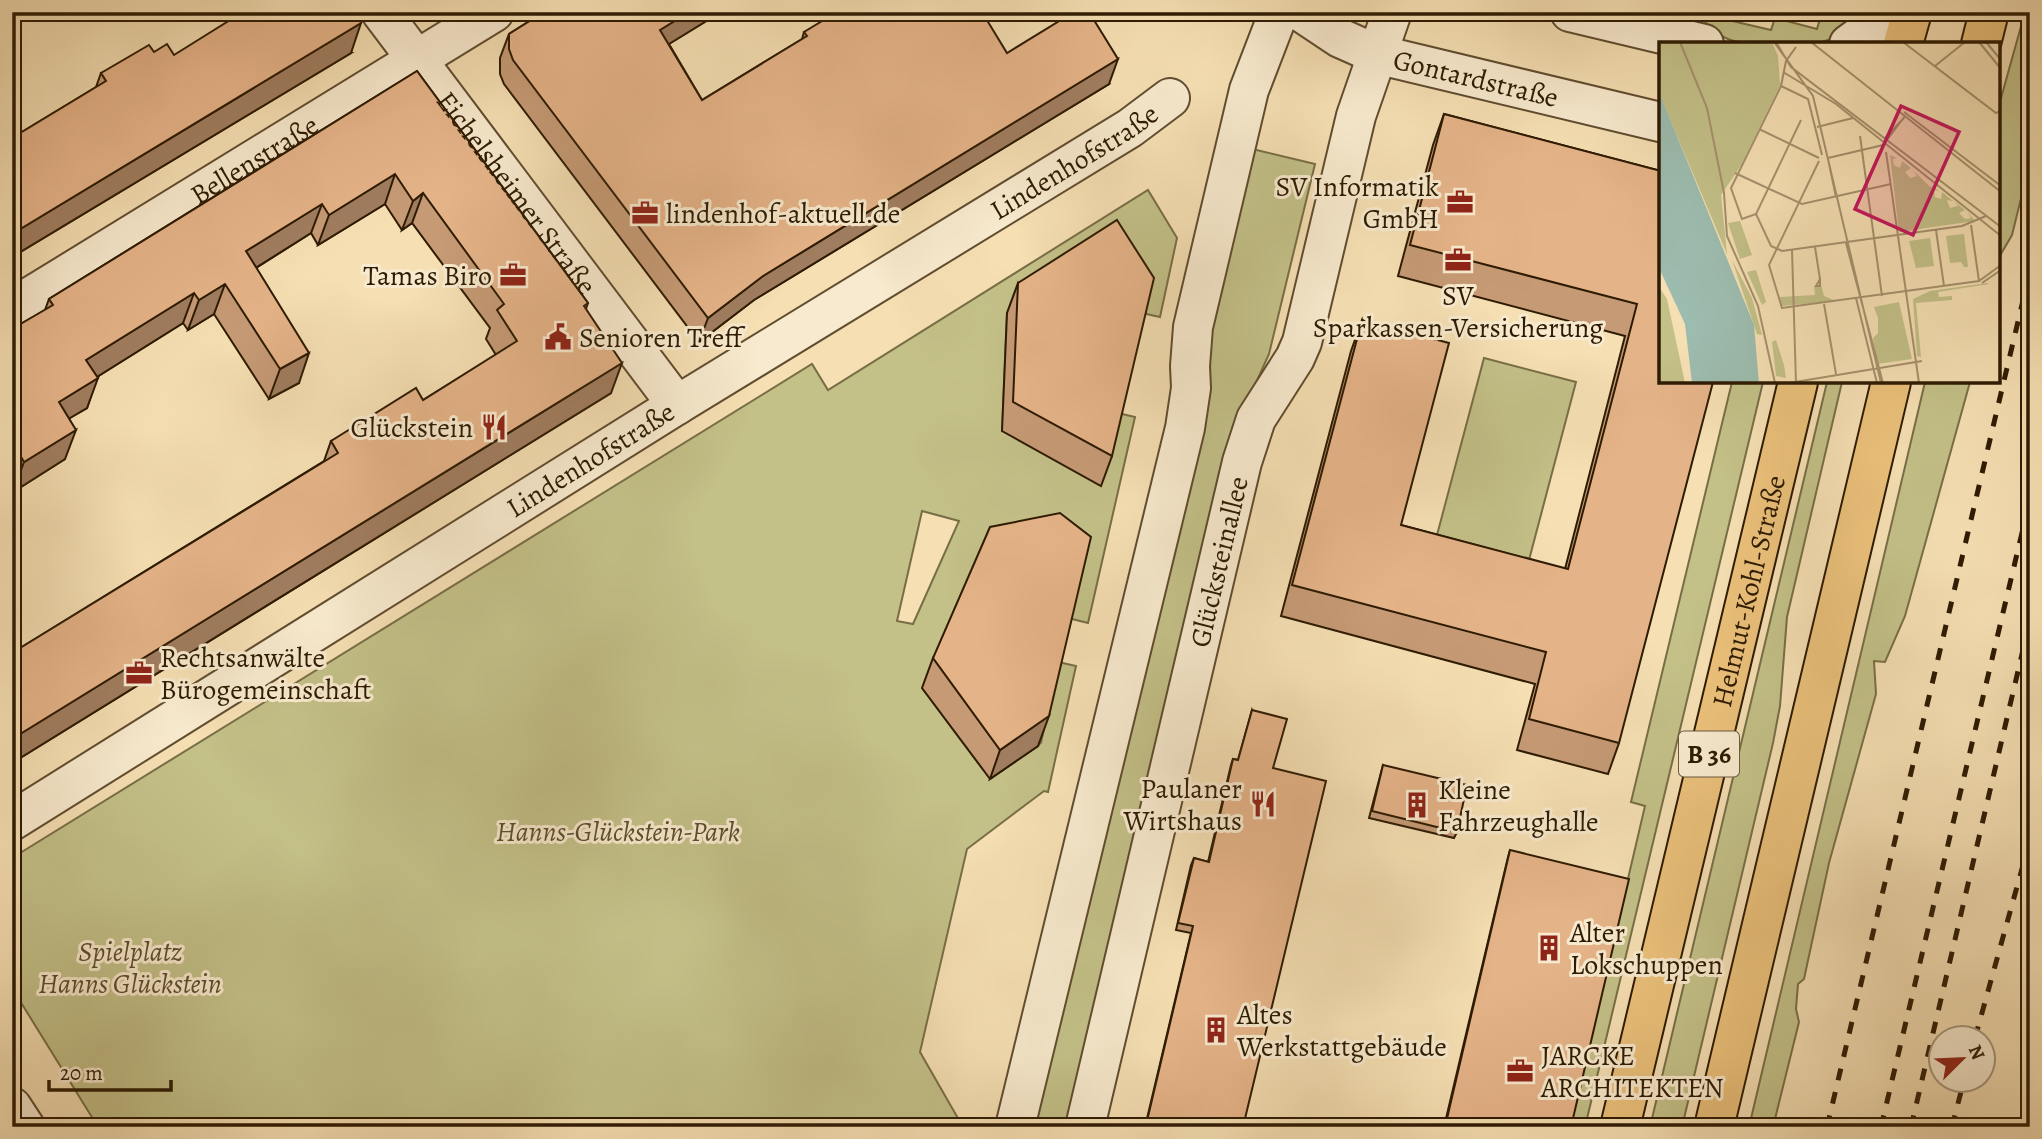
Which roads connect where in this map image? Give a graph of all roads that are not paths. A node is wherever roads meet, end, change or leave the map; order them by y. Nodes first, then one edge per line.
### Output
1 (381, 12) edge
2 (495, 12) edge
3 (1279, 12) edge
4 (1301, 12) edge
5 (1392, 12) edge
6 (1570, 12) edge
7 (1893, 12) edge
8 (1912, 12) edge
9 (1989, 12) edge
10 (1696, 42) edge
11 (1852, 42) edge
12 (1903, 42) edge
13 (1982, 42) edge
14 (1376, 54) junction
15 (417, 60) junction
16 (1170, 98) dead end
17 (1659, 122) edge
18 (12, 308) edge
19 (1798, 383) edge
20 (1891, 383) edge
21 (677, 405) junction
22 (12, 821) edge
23 (12, 1107) edge
24 (25, 1127) edge
25 (1015, 1127) edge
26 (1085, 1127) edge
27 (1620, 1127) edge
28 (1714, 1127) edge

1 - 15 street, Eichelsheimer Straße
2 - 15 street, Bellenstraße
3 - 25 street
4 - 14 street, Gontardstraße
5 - 14 street, Glücksteinallee
6 - 10 street
7 - 11 street
8 - 12 main road
9 - 13 main road
14 - 17 street, Gontardstraße
14 - 26 street, Glücksteinallee
15 - 18 street, Bellenstraße
15 - 21 street, Eichelsheimer Straße
16 - 21 street, Lindenhofstraße
19 - 27 main road, Helmut-Kohl-Straße / B 36
20 - 28 main road
21 - 22 street, Lindenhofstraße
23 - 24 street

